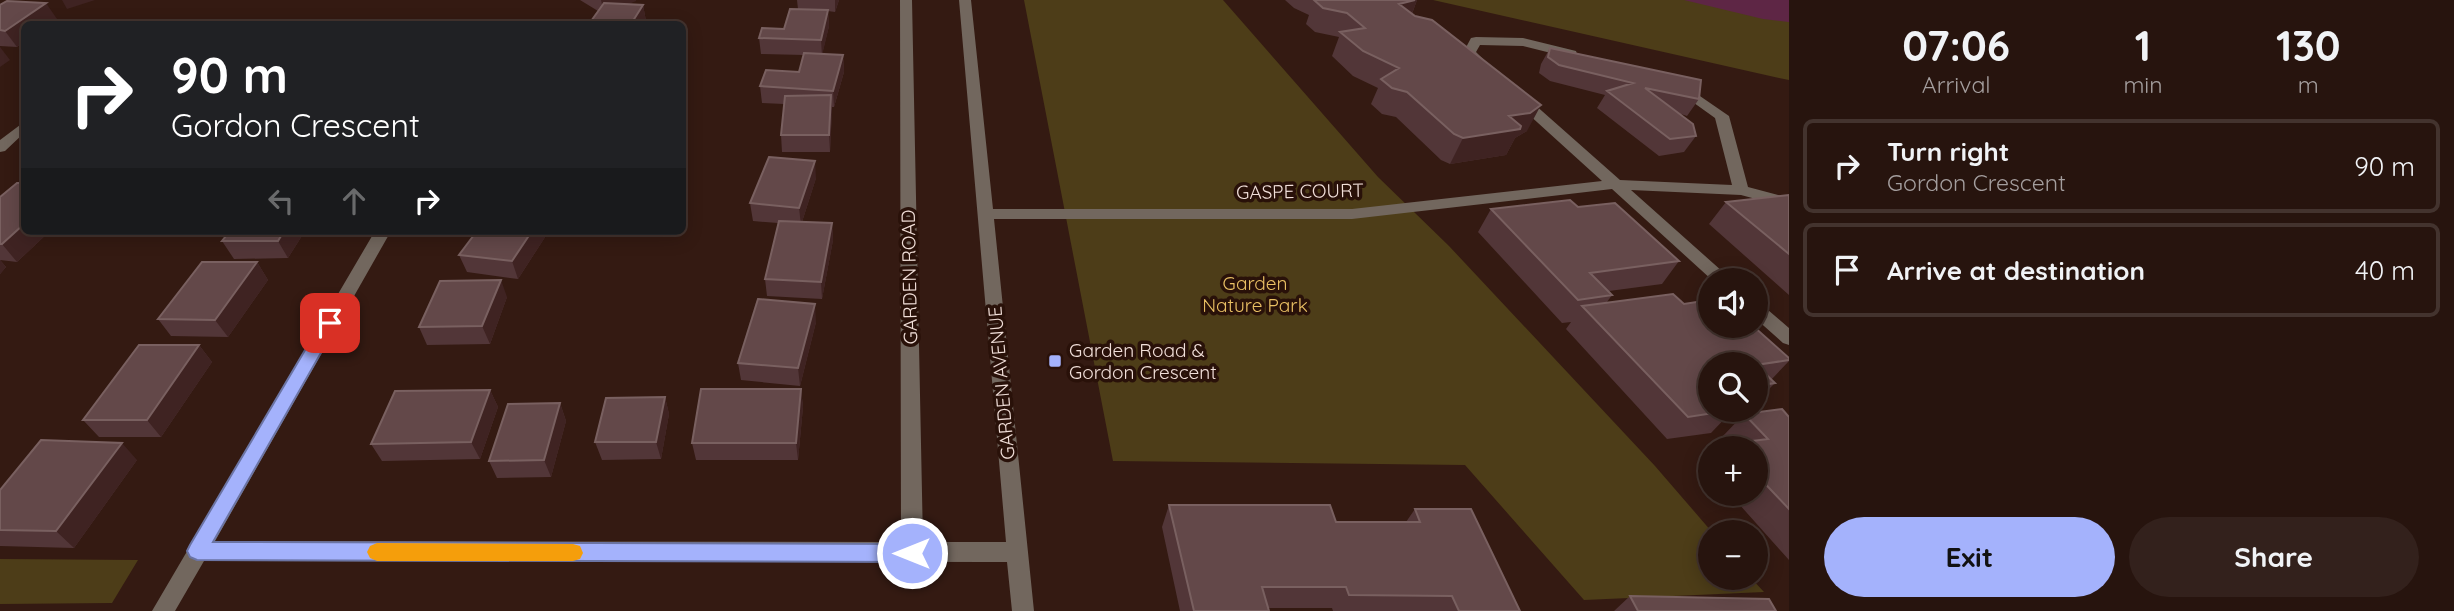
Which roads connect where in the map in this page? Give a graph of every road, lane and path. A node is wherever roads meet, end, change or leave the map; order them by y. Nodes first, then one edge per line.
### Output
1 (906, 0) edge
2 (965, 0) edge
3 (1585, 58) edge
4 (1490, 72) edge
5 (1672, 81) edge
6 (1510, 90) edge
7 (21, 129) edge
8 (0, 148) edge
9 (1614, 184) junction
10 (1741, 190) junction
11 (1789, 203) edge
12 (986, 214) junction
13 (381, 235) edge
14 (1710, 268) edge
15 (1768, 319) edge
16 (1789, 338) edge
17 (197, 551) junction
18 (1017, 552) junction
19 (912, 553) junction
20 (163, 611) edge
21 (1023, 611) edge

1 - 19 street, GARDEN ROAD
2 - 12 street
3 - 4 street
5 - 10 street
6 - 9 street
7 - 8 street
9 - 10 street, GASPE COURT
9 - 12 street, GASPE COURT
9 - 14 street
10 - 11 street, GASPE COURT
12 - 18 street, GARDEN AVENUE
13 - 17 street
15 - 16 street
17 - 19 street
17 - 20 street
18 - 19 street
18 - 21 street

